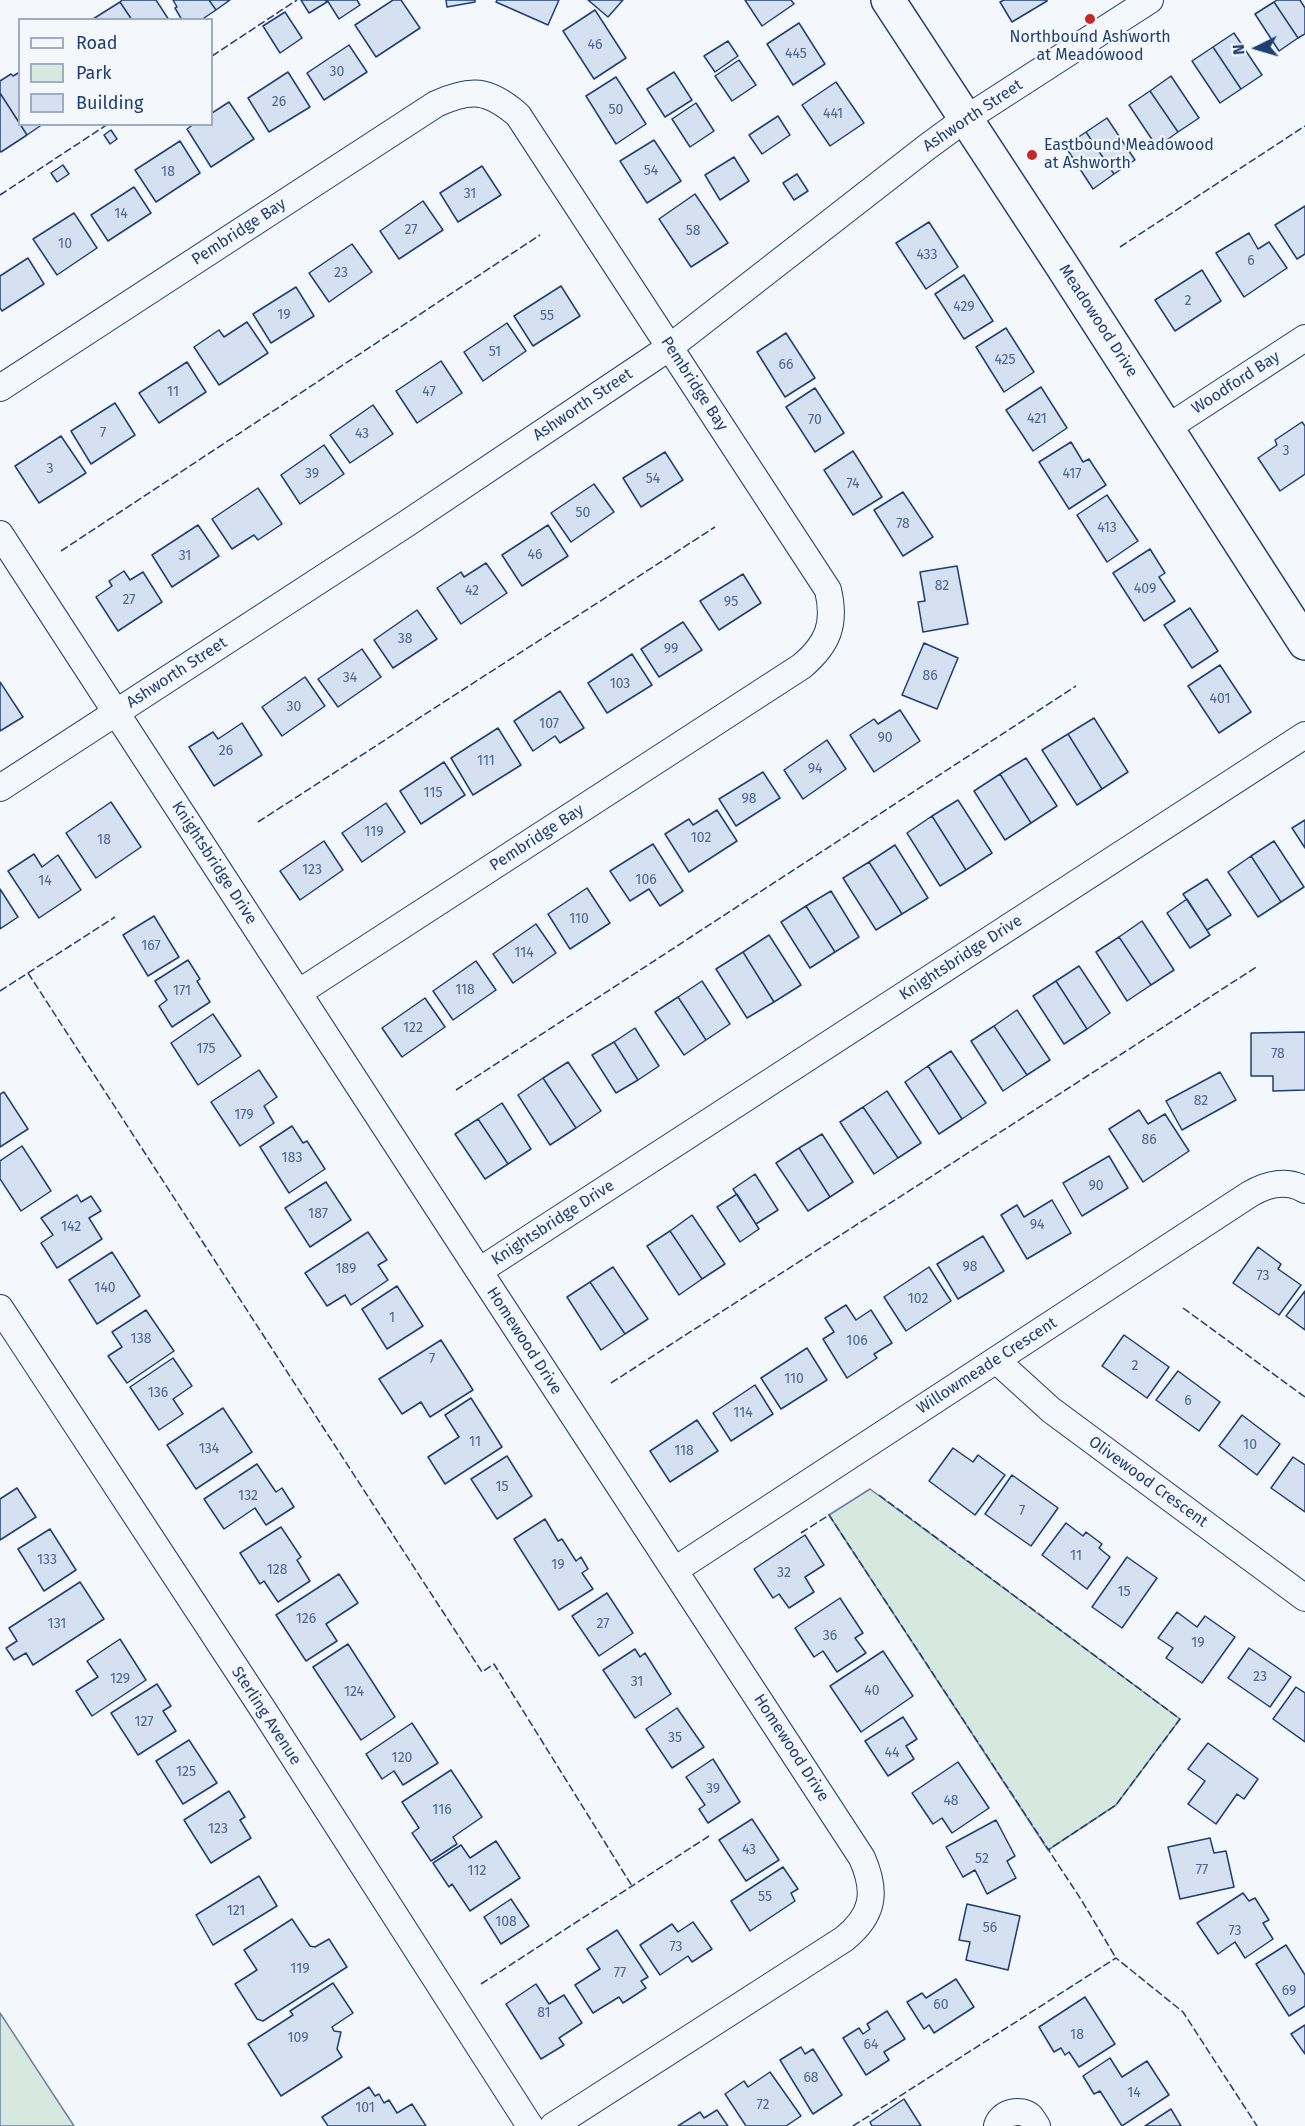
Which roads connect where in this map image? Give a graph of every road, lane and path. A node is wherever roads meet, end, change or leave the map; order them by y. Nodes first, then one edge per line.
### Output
1 (888, 0) edge
2 (1150, 0) edge
3 (966, 119) junction
4 (1305, 338) edge
5 (670, 347) junction
6 (0, 388) edge
7 (1167, 429) junction
8 (0, 534) edge
9 (1305, 643) edge
10 (116, 712) junction
11 (1305, 735) edge
12 (0, 788) edge
13 (298, 993) junction
14 (1305, 1190) edge
15 (479, 1271) junction
16 (0, 1308) edge
17 (996, 1360) junction
18 (675, 1570) junction
19 (1305, 1598) edge
20 (530, 2126) edge
21 (554, 2126) edge
22 (997, 2126) edge
23 (1037, 2126) edge

1 - 3 street, Meadowood Drive
2 - 3 street, Ashworth Street
3 - 5 street, Ashworth Street
3 - 7 street, Meadowood Drive
4 - 7 street, Woodford Bay
5 - 6 street, Pembridge Bay
5 - 10 street, Ashworth Street
5 - 13 street, Pembridge Bay
7 - 9 street, Meadowood Drive
8 - 10 street, Knightsbridge Drive
10 - 12 street, Ashworth Street
10 - 13 street, Knightsbridge Drive
11 - 15 street, Knightsbridge Drive
13 - 15 street, Knightsbridge Drive
14 - 17 street, Willowmeade Crescent
15 - 18 street, Homewood Drive
16 - 20 street, Sterling Avenue
17 - 18 street, Willowmeade Crescent
17 - 19 street, Olivewood Crescent
18 - 21 street, Homewood Drive
22 - 23 street

